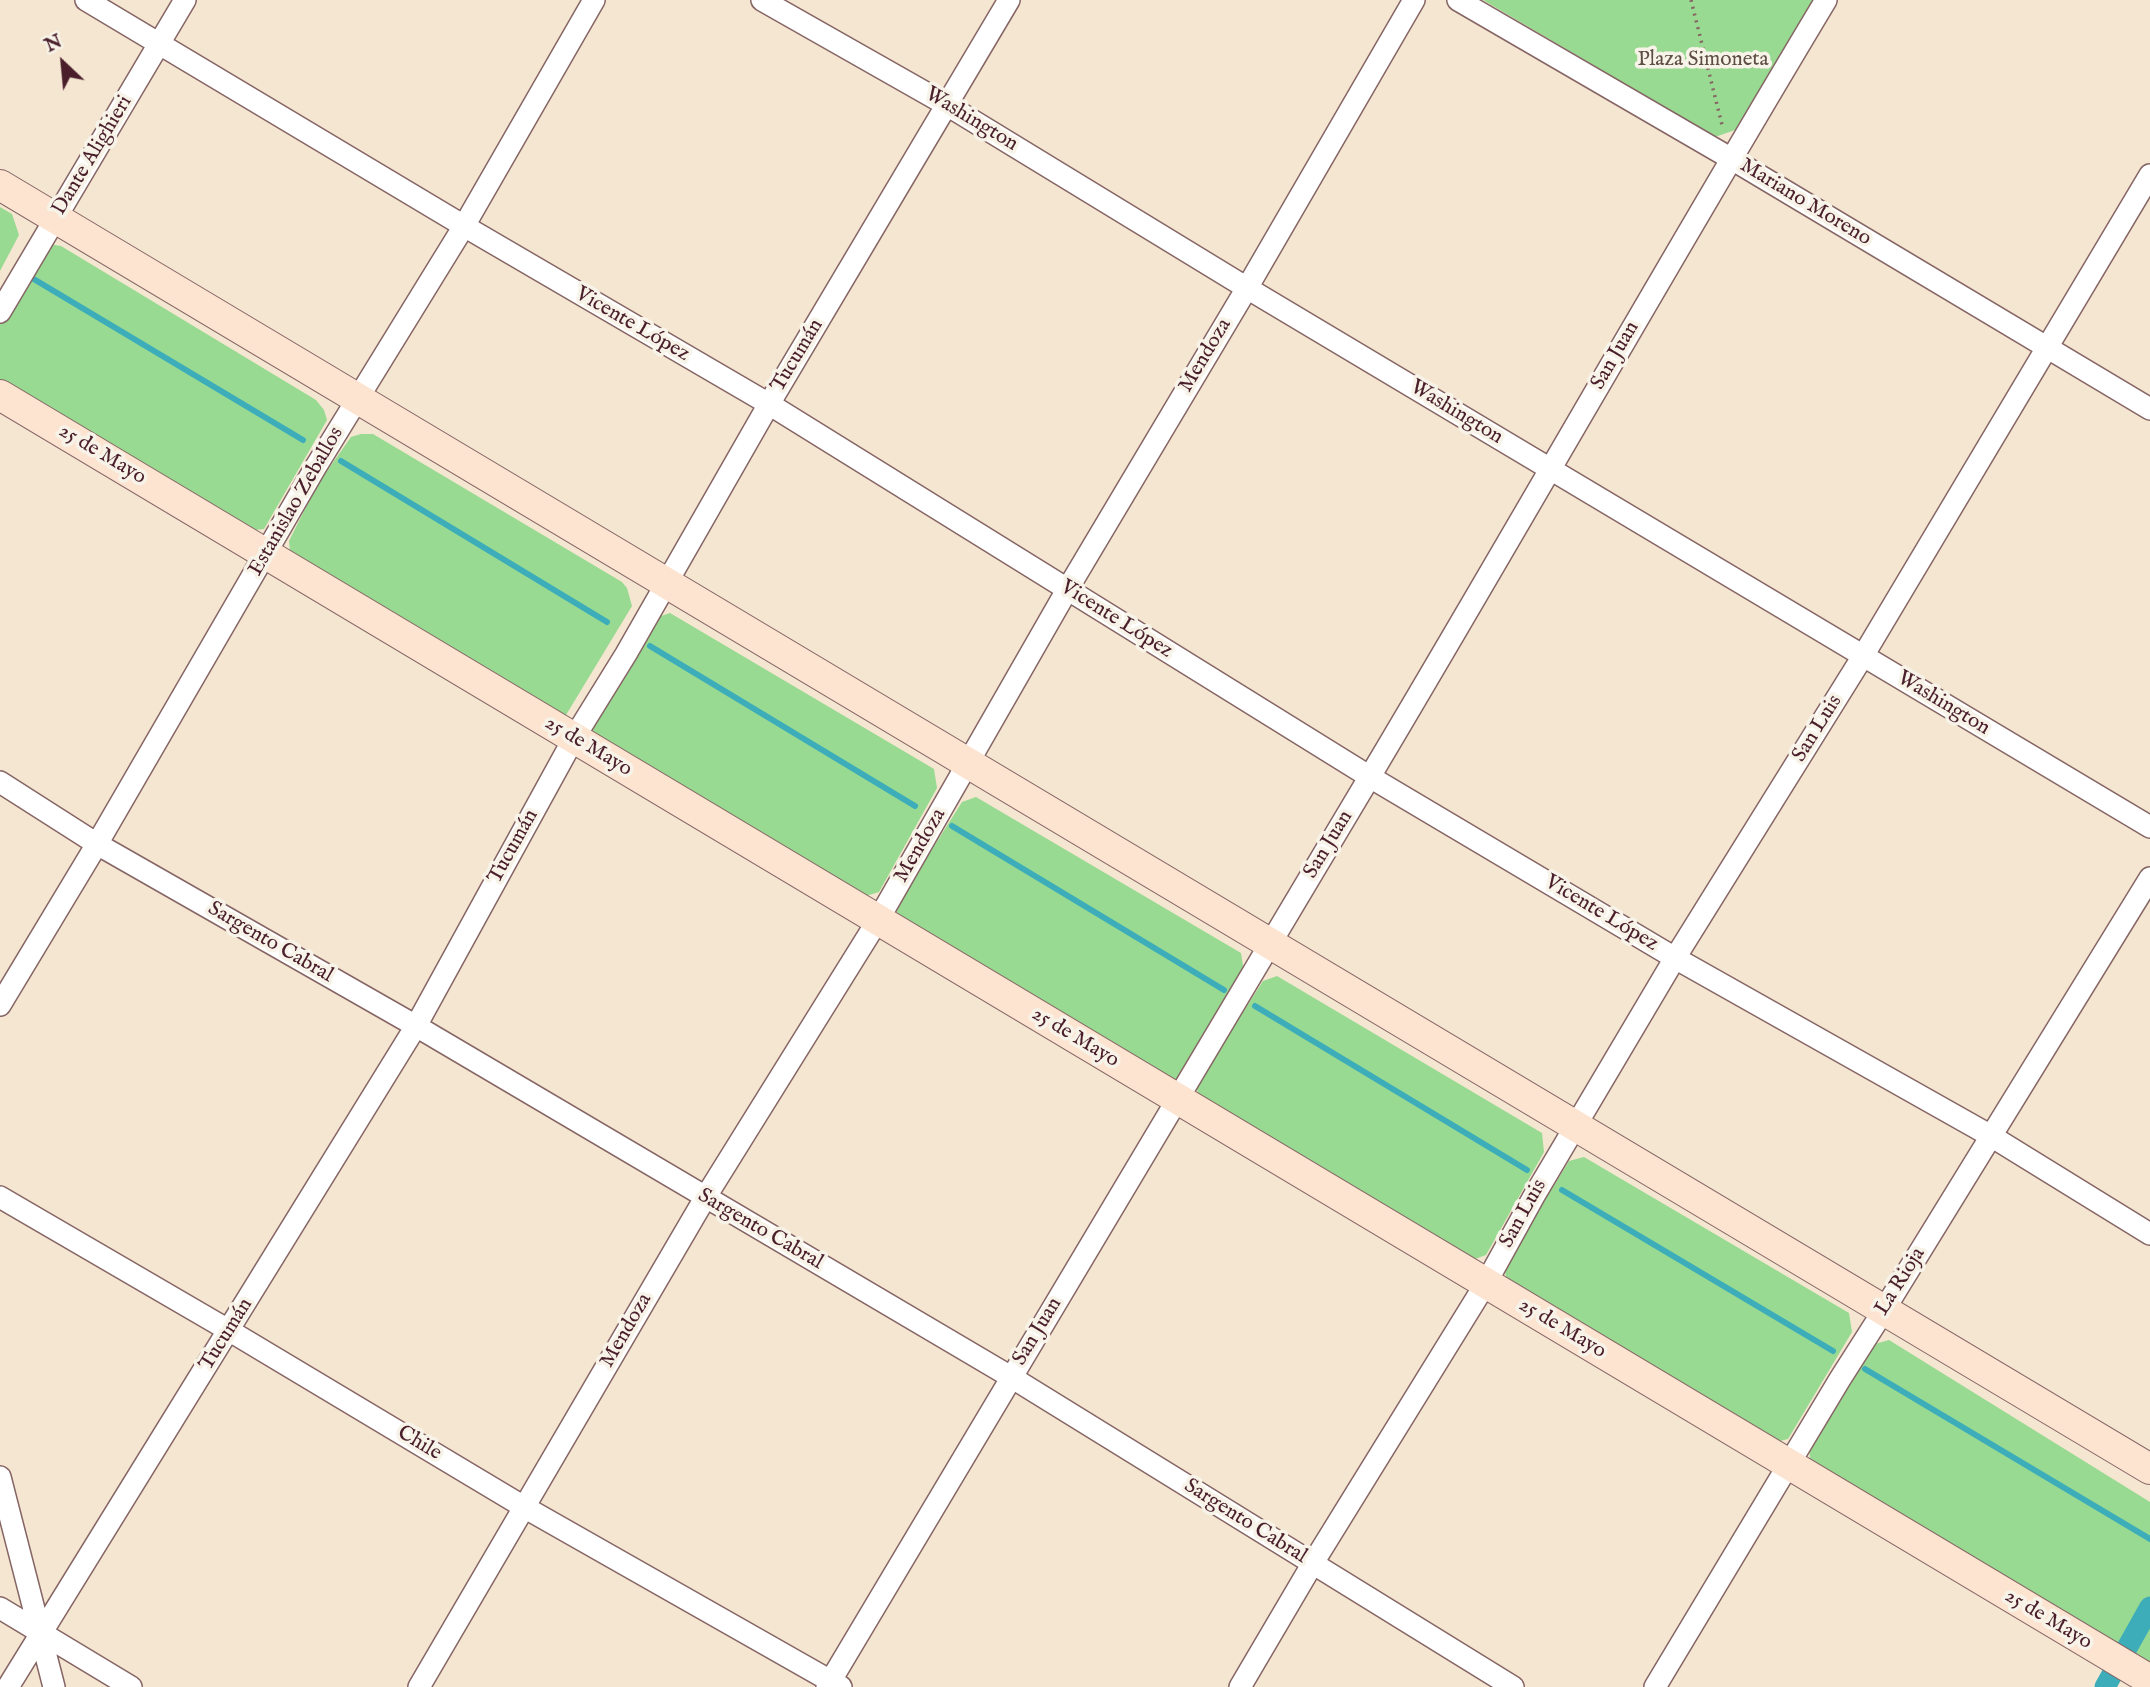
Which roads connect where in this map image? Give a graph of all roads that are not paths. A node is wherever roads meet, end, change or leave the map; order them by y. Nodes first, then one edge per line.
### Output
1 (86, 0) edge
2 (185, 0) edge
3 (594, 0) edge
4 (762, 0) edge
5 (1009, 0) edge
6 (1414, 0) edge
7 (1458, 0) edge
8 (1826, 0) edge
9 (160, 43) junction
10 (947, 105) junction
11 (1730, 158) junction
12 (2150, 175) edge
13 (0, 185) edge
14 (56, 218) junction
15 (464, 226) junction
16 (1247, 288) junction
17 (0, 312) edge
18 (2047, 348) junction
19 (0, 395) edge
20 (358, 398) junction
21 (769, 404) junction
22 (2150, 409) edge
23 (1551, 470) junction
24 (267, 554) junction
25 (667, 583) junction
26 (1067, 590) junction
27 (1863, 656) junction
28 (574, 738) junction
29 (969, 764) junction
30 (1370, 777) junction
31 (0, 782) edge
32 (2150, 827) edge
33 (97, 844) junction
34 (2150, 878) edge
35 (878, 920) junction
36 (1270, 943) junction
37 (1675, 958) junction
38 (0, 1005) edge
39 (416, 1026) junction
40 (1177, 1098) junction
41 (1576, 1126) junction
42 (1991, 1136) junction
43 (0, 1197) edge
44 (705, 1198) junction
45 (2150, 1234) edge
46 (1486, 1283) junction
47 (1884, 1310) junction
48 (230, 1331) junction
49 (1011, 1377) junction
50 (1789, 1465) junction
51 (2150, 1469) edge
52 (0, 1477) edge
53 (524, 1507) junction
54 (1313, 1563) junction
55 (0, 1608) edge
56 (41, 1633) junction
57 (2146, 1678) edge
58 (833, 1685) edge
59 (8, 1687) edge
60 (54, 1687) edge
61 (131, 1687) edge
62 (419, 1687) edge
63 (1240, 1687) edge
64 (1513, 1687) edge
65 (1654, 1687) edge

1 - 9 street, Vicente López
2 - 9 street, Dante Alighieri
3 - 15 street, Estanislao Zeballos
4 - 10 street, Washington
5 - 10 street, Tucumán
6 - 16 street, Mendoza
7 - 11 street, Mariano Moreno
8 - 11 street, San Juan
9 - 14 street, Dante Alighieri
9 - 15 street, Vicente López
10 - 16 street, Washington
10 - 21 street, Tucumán
11 - 18 street, Mariano Moreno
11 - 23 street, San Juan
12 - 18 street, San Luis
13 - 14 street
14 - 17 street, Dante Alighieri
14 - 20 street
15 - 20 street, Estanislao Zeballos
15 - 21 street, Vicente López
16 - 23 street, Washington
16 - 26 street, Mendoza
18 - 22 street, Mariano Moreno
18 - 27 street, San Luis
19 - 24 street, 25 de Mayo
20 - 24 street, Estanislao Zeballos
20 - 25 street
21 - 25 street, Tucumán
21 - 26 street, Vicente López
23 - 27 street, Washington
23 - 30 street, San Juan
24 - 28 street, 25 de Mayo
24 - 33 street, Estanislao Zeballos
25 - 28 street, Tucumán
25 - 29 street
26 - 29 street, Mendoza
26 - 30 street, Vicente López
27 - 32 street, Washington
27 - 37 street, San Luis
28 - 35 street, 25 de Mayo
28 - 39 street, Tucumán
29 - 35 street, Mendoza
29 - 36 street
30 - 36 street, San Juan
30 - 37 street, Vicente López
31 - 33 street, Sargento Cabral
33 - 38 street, Estanislao Zeballos
33 - 39 street, Sargento Cabral
34 - 42 street, La Rioja
35 - 40 street, 25 de Mayo
35 - 44 street, Mendoza
36 - 40 street, San Juan
36 - 41 street
37 - 41 street, San Luis
37 - 42 street, Vicente López
39 - 44 street, Sargento Cabral
39 - 48 street, Tucumán
40 - 46 street, 25 de Mayo
40 - 49 street, San Juan
41 - 46 street, San Luis
41 - 47 street
42 - 45 street, Vicente López
42 - 47 street, La Rioja
43 - 48 street, Chile
44 - 49 street, Sargento Cabral
44 - 53 street, Mendoza
46 - 50 street, 25 de Mayo
46 - 54 street, San Luis
47 - 50 street, La Rioja
47 - 51 street
48 - 53 street, Chile
48 - 56 street, Tucumán
49 - 54 street, Sargento Cabral
49 - 58 street, San Juan
50 - 57 street, 25 de Mayo
50 - 65 street, La Rioja
52 - 56 street
53 - 58 street, Chile
53 - 62 street, Mendoza
54 - 63 street, San Luis
54 - 64 street, Sargento Cabral
55 - 56 street
56 - 59 street, Tucumán
56 - 60 street
56 - 61 street

